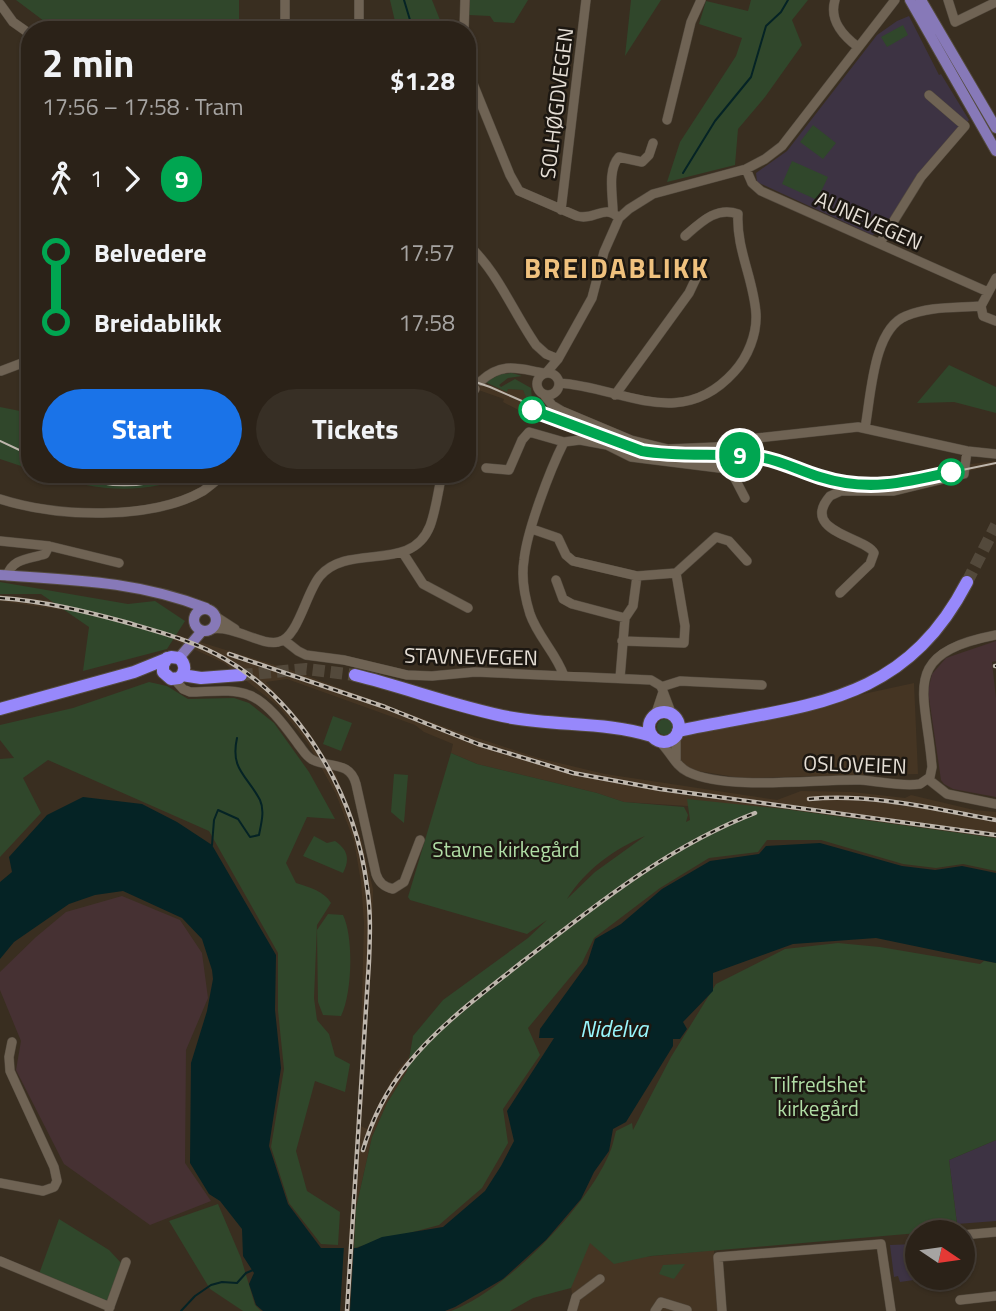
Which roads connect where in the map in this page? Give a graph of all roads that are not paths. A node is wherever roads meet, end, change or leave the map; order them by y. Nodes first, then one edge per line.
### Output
1 (285, 0) edge
2 (359, 0) edge
3 (466, 0) edge
4 (586, 0) edge
5 (701, 0) edge
6 (835, 0) edge
7 (895, 0) edge
8 (910, 0) edge
9 (921, 0) edge
10 (948, 0) edge
11 (996, 2) edge
12 (0, 4) edge
13 (285, 21) edge
14 (359, 21) edge
15 (465, 21) edge
16 (21, 28) edge
17 (858, 47) junction
18 (476, 91) edge
19 (929, 95) dead end
20 (667, 120) dead end
21 (996, 128) edge
22 (653, 143) dead end
23 (996, 151) edge
24 (746, 169) junction
25 (561, 210) junction
26 (616, 215) junction
27 (685, 236) dead end
28 (880, 243) junction
29 (476, 252) edge
30 (698, 274) dead end
31 (996, 278) edge
32 (988, 292) junction
33 (981, 306) junction
34 (996, 321) edge
35 (558, 359) junction
36 (21, 366) edge
37 (510, 368) junction
38 (1, 371) edge
39 (545, 373) junction
40 (558, 383) junction
41 (536, 384) junction
42 (476, 388) edge
43 (615, 395) junction
44 (545, 396) junction
45 (570, 414) junction
46 (865, 428) junction
47 (611, 432) junction
48 (564, 442) junction
49 (607, 445) junction
50 (967, 451) junction
51 (996, 454) edge
52 (486, 468) dead end
53 (213, 483) edge
54 (440, 483) edge
55 (745, 498) dead end
56 (0, 499) edge
57 (532, 529) junction
58 (0, 541) edge
59 (49, 546) junction
60 (403, 554) junction
61 (747, 561) dead end
62 (119, 563) dead end
63 (676, 573) junction
64 (4, 576) edge
65 (637, 576) junction
66 (556, 580) dead end
67 (967, 582) tunnel mouth
68 (840, 593) dead end
69 (167, 598) junction
70 (468, 608) dead end
71 (210, 612) junction
72 (625, 618) junction
73 (201, 626) junction
74 (240, 632) junction
75 (996, 635) edge
76 (284, 640) junction
77 (621, 641) junction
78 (175, 668) junction
79 (241, 675) tunnel mouth
80 (355, 675) tunnel mouth
81 (565, 676) junction
82 (620, 678) junction
83 (762, 685) dead end
84 (662, 690) junction
85 (0, 709) edge
86 (674, 716) junction
87 (653, 718) junction
88 (715, 724) junction
89 (608, 727) junction
90 (677, 734) junction
91 (656, 738) junction
92 (676, 763) junction
93 (928, 779) junction
94 (996, 804) edge
95 (420, 840) dead end
96 (12, 1042) dead end
97 (0, 1183) edge
98 (996, 1232) edge
99 (975, 1234) edge
100 (0, 1261) edge
101 (126, 1262) dead end
102 (600, 1279) dead end
103 (996, 1296) edge
104 (960, 1300) dead end
105 (109, 1309) edge
106 (687, 1310) edge
107 (572, 1311) edge
108 (654, 1311) edge
109 (722, 1311) edge
110 (891, 1311) edge

1 - 13 street
2 - 14 street
3 - 15 street
4 - 25 street, SOLHØGDVEGEN
5 - 20 street
6 - 17 street
7 - 17 street
8 - 23 main road
9 - 21 main road
10 - 11 street
12 - 16 street
17 - 24 street
18 - 25 street
19 - 28 street
22 - 26 street
24 - 26 street
24 - 28 street, AUNEVEGEN
25 - 26 street
26 - 35 street
27 - 43 street
28 - 32 street, AUNEVEGEN
29 - 35 street
30 - 43 street
31 - 32 street
32 - 33 street
33 - 34 street
33 - 46 street
35 - 39 street
35 - 40 street
36 - 38 street
37 - 39 street
37 - 41 street
37 - 42 street
39 - 40 street
39 - 41 street
40 - 43 street
40 - 44 street
40 - 45 street
41 - 44 street
44 - 45 street
45 - 47 street
46 - 47 street
46 - 50 street
47 - 49 street
48 - 49 street
48 - 52 street
48 - 57 street
49 - 55 street
50 - 51 street
50 - 68 street
53 - 56 street
54 - 60 street
57 - 65 street
57 - 81 street
58 - 59 street
59 - 62 street
59 - 64 street
60 - 70 street
60 - 76 street
61 - 63 street
63 - 65 street
63 - 77 street
64 - 69 main road
65 - 72 street
66 - 72 street
67 - 88 highway
69 - 71 main road
69 - 73 main road
71 - 73 main road
71 - 73 main road
71 - 74 street
72 - 77 street
73 - 74 street
73 - 78 main road
74 - 76 street, STAVNEVEGEN
75 - 93 street, OSLOVEIEN
76 - 81 street, STAVNEVEGEN
77 - 82 street
78 - 79 highway
78 - 85 highway
78 - 95 street
80 - 89 highway
81 - 82 street, STAVNEVEGEN
82 - 84 street, STAVNEVEGEN
83 - 84 street, STAVNEVEGEN
84 - 86 street
84 - 87 street
86 - 87 highway
86 - 88 highway
86 - 90 highway
87 - 89 highway
87 - 91 highway
88 - 90 highway
89 - 91 highway
90 - 91 highway
90 - 92 street
91 - 92 street, OSLOVEIEN
92 - 93 street, OSLOVEIEN
93 - 94 street
96 - 97 street
98 - 99 street
100 - 105 street
101 - 105 street
102 - 107 street
103 - 104 street
106 - 108 street
109 - 110 street

